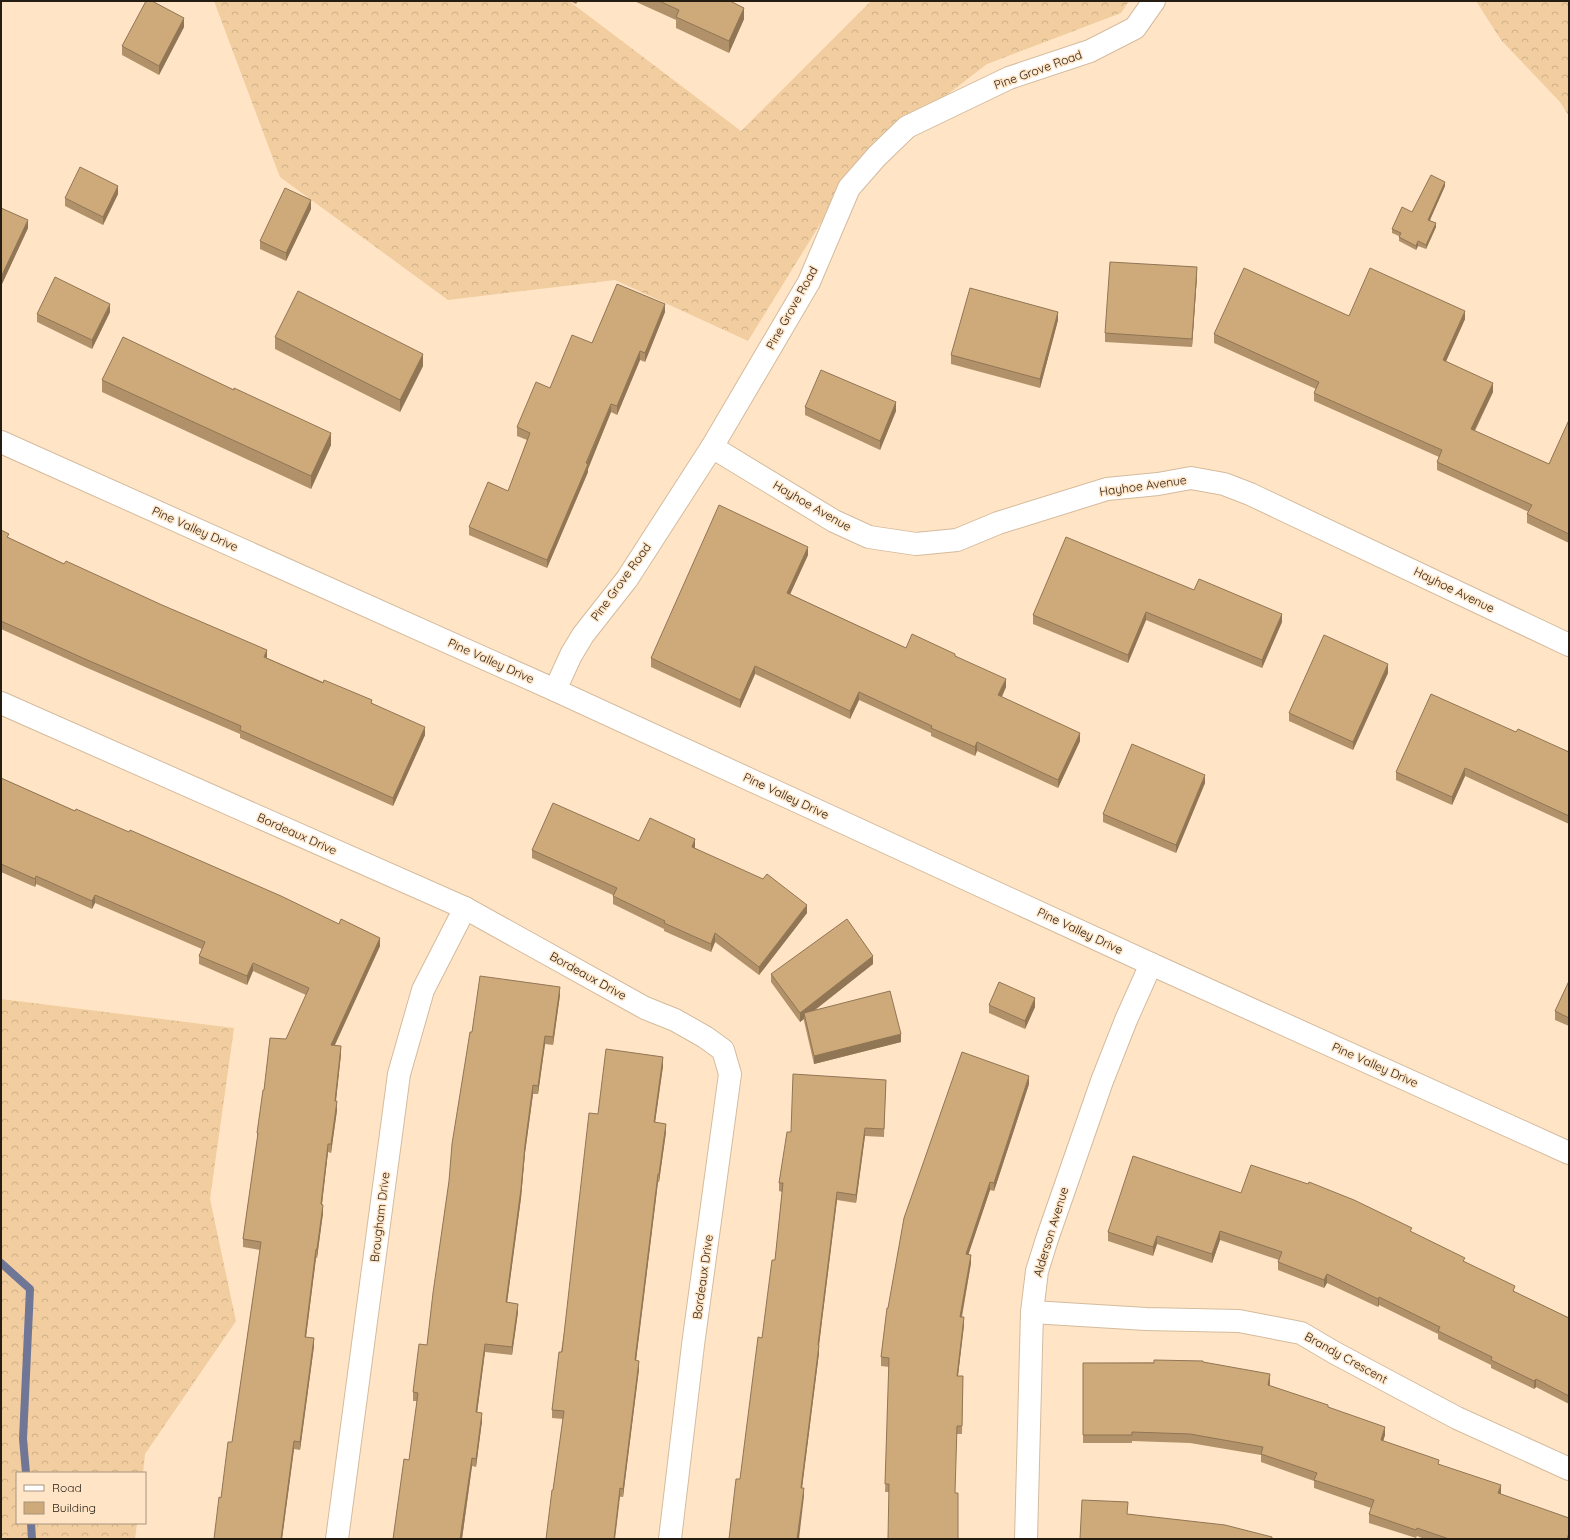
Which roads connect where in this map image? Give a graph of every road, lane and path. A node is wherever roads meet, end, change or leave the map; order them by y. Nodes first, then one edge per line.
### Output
1 (1154, 1) edge
2 (1, 442) edge
3 (712, 447) junction
4 (1569, 646) edge
5 (555, 690) junction
6 (1, 703) edge
7 (465, 908) junction
8 (1151, 964) junction
9 (1569, 1153) edge
10 (1032, 1312) junction
11 (1569, 1469) edge
12 (337, 1539) edge
13 (670, 1539) edge
14 (1026, 1539) edge

1 - 3 street, Pine Grove Road
2 - 5 street, Pine Valley Drive
3 - 4 street, Hayhoe Avenue
3 - 5 street, Pine Grove Road
5 - 8 street, Pine Valley Drive
6 - 7 street, Bordeaux Drive
7 - 12 street, Brougham Drive
7 - 13 street, Bordeaux Drive
8 - 9 street, Pine Valley Drive
8 - 10 street, Alderson Avenue
10 - 11 street, Brandy Crescent
10 - 14 street, Alderson Avenue

